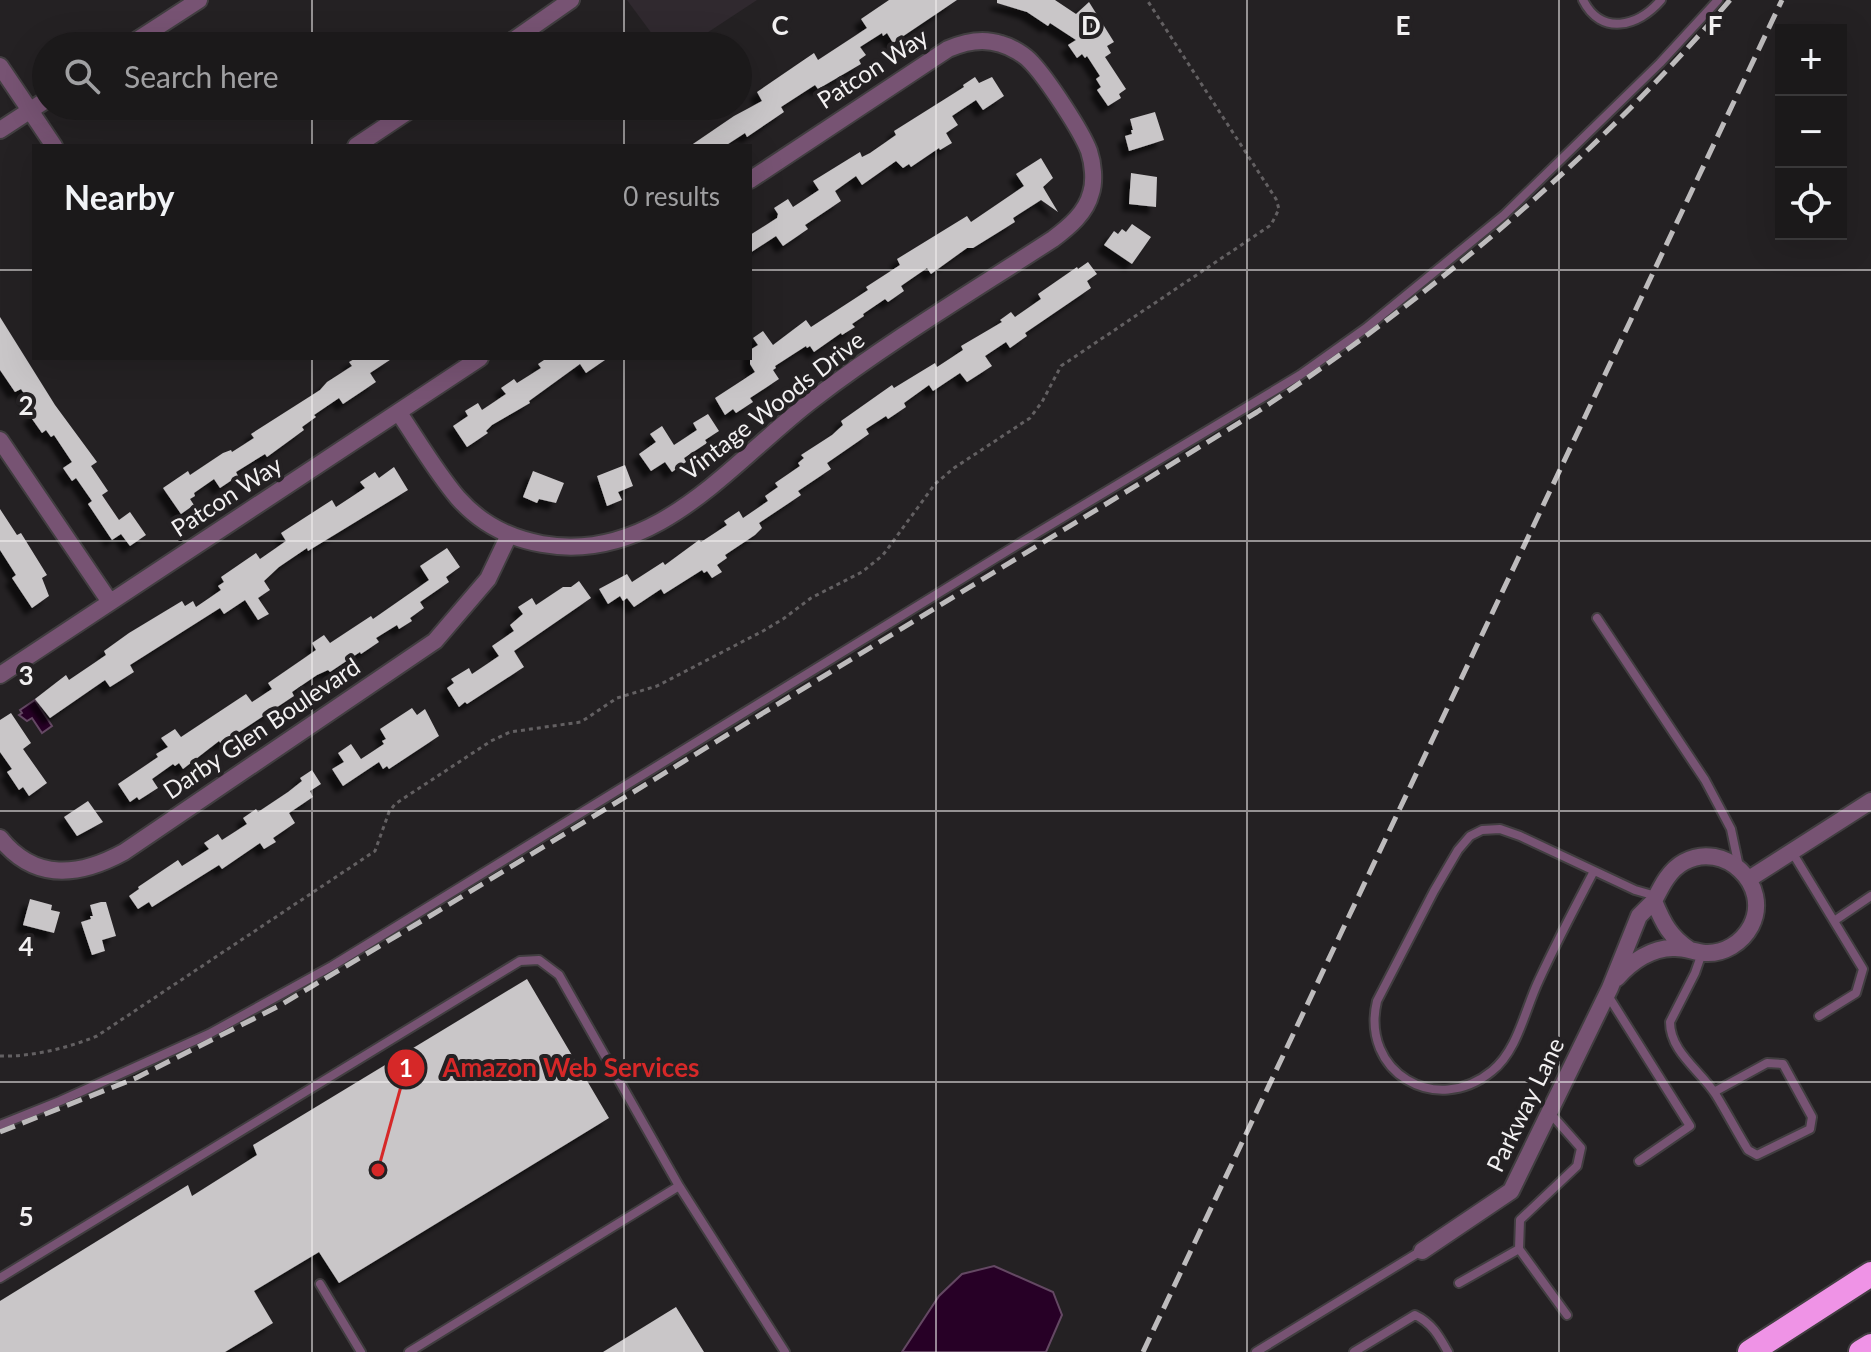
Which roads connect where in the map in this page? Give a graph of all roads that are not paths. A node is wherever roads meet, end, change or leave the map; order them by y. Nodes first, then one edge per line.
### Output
1 (199, 0) edge
2 (571, 0) edge
3 (1583, 0) edge
4 (1661, 0) edge
5 (1718, 0) edge
6 (150, 32) edge
7 (525, 32) edge
8 (0, 66) edge
9 (1059, 101) joint
10 (30, 110) junction
11 (32, 113) edge
12 (37, 120) edge
13 (395, 120) edge
14 (0, 130) edge
15 (53, 144) edge
16 (359, 144) edge
17 (752, 179) edge
18 (477, 360) edge
19 (399, 413) junction
20 (0, 440) edge
21 (509, 535) junction
22 (110, 602) junction
23 (1597, 618) dead end
24 (0, 675) edge
25 (1871, 801) edge
26 (0, 838) edge
27 (1792, 852) junction
28 (1594, 871) junction
29 (1744, 873) junction
30 (1871, 896) edge
31 (1656, 898) junction
32 (1834, 921) junction
33 (1696, 951) junction
34 (1608, 991) junction
35 (1819, 1016) dead end
36 (1714, 1092) junction
37 (1550, 1113) junction
38 (0, 1125) edge
39 (1639, 1161) dead end
40 (679, 1186) junction
41 (1519, 1249) junction
42 (1422, 1251) joint
43 (1871, 1274) edge
44 (0, 1278) edge
45 (1459, 1283) dead end
46 (320, 1284) dead end
47 (1567, 1315) dead end
48 (1871, 1346) edge
49 (361, 1352) edge
50 (409, 1352) edge
51 (785, 1352) edge
52 (1256, 1352) edge
53 (1354, 1352) edge
54 (1448, 1352) edge
55 (1750, 1352) edge
56 (1861, 1352) edge

1 - 6 street
2 - 7 street
3 - 4 lane
5 - 38 lane
8 - 10 street
9 - 17 street, Patcon Way
9 - 21 street, Vintage Woods Drive
10 - 11 street
10 - 14 street
12 - 15 street
13 - 16 street
18 - 19 street, Patcon Way
19 - 21 street, Vintage Woods Drive
19 - 22 street, Patcon Way
20 - 22 street
21 - 26 street, Darby Glen Boulevard
22 - 24 street, Patcon Way
23 - 29 lane
25 - 27 street
27 - 29 street
27 - 32 lane
28 - 28 lane
28 - 31 lane
29 - 31 street
29 - 33 street
30 - 32 lane
31 - 33 street
31 - 34 street, Parkway Lane
32 - 35 lane
33 - 34 street, Parkway Lane
33 - 36 lane
34 - 37 street, Parkway Lane
34 - 39 lane
36 - 36 lane
37 - 41 lane
37 - 42 street, Parkway Lane
40 - 44 lane
40 - 50 lane
40 - 51 lane
41 - 45 lane
41 - 47 lane
42 - 52 lane
43 - 55 highway
46 - 49 lane
48 - 56 highway
53 - 54 lane

